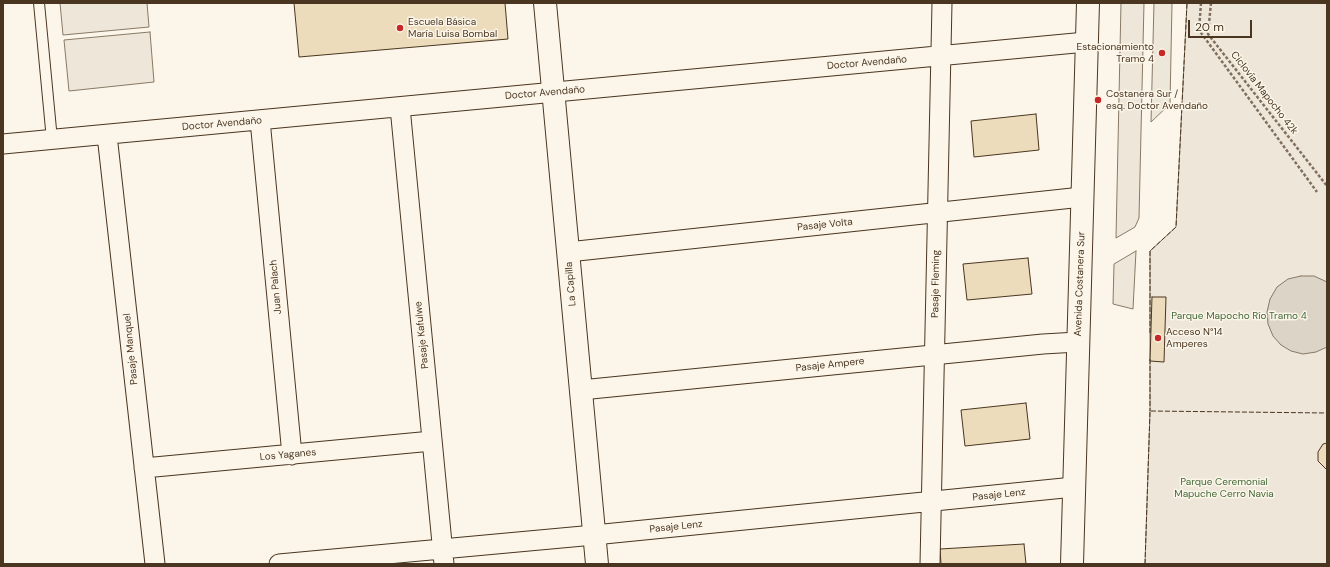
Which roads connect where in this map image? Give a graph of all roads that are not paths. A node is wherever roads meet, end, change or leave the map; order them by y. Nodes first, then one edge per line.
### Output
1 (39, 3) edge
2 (545, 3) edge
3 (942, 3) edge
4 (1088, 3) edge
5 (1086, 42) junction
6 (941, 56) junction
7 (553, 92) junction
8 (400, 107) junction
9 (260, 120) junction
10 (108, 135) junction
11 (52, 140) junction
12 (3, 144) edge
13 (1082, 197) junction
14 (938, 213) junction
15 (568, 252) junction
16 (1078, 342) junction
17 (934, 355) junction
18 (581, 390) junction
19 (432, 441) junction
20 (292, 455) junction
21 (144, 468) junction
22 (1074, 487) junction
23 (931, 501) junction
24 (594, 535) junction
25 (443, 556) edge
26 (155, 564) edge
27 (279, 564) edge
28 (597, 564) edge
29 (930, 564) edge
30 (1072, 564) edge

1 - 11 lane
2 - 7 street, La Capilla
3 - 6 street, Pasaje Fleming
4 - 5 street, Avenida Costanera Sur
5 - 6 street, Doctor Avendaño
5 - 13 street, Avenida Costanera Sur
6 - 7 street, Doctor Avendaño
6 - 14 street, Pasaje Fleming
7 - 8 street, Doctor Avendaño
7 - 15 street, La Capilla
8 - 9 street, Doctor Avendaño
8 - 19 street, Pasaje Kafulwe
9 - 10 street, Doctor Avendaño
9 - 20 street, Juan Palach
10 - 11 street, Doctor Avendaño
10 - 21 street, Pasaje Manquel
11 - 12 street, Doctor Avendaño
13 - 14 street, Pasaje Volta
13 - 16 street, Avenida Costanera Sur
14 - 15 street, Pasaje Volta
14 - 17 street, Pasaje Fleming
15 - 18 street, La Capilla
16 - 17 street, Pasaje Ampere
16 - 22 street, Avenida Costanera Sur
17 - 18 street, Pasaje Ampere
17 - 23 street, Pasaje Fleming
18 - 24 street, La Capilla
19 - 20 street, Los Yaganes
19 - 25 street, Pasaje Kafulwe
20 - 21 street, Los Yaganes
21 - 26 street, Pasaje Manquel
22 - 23 street, Pasaje Lenz
22 - 30 street, Avenida Costanera Sur
23 - 24 street, Pasaje Lenz
23 - 29 street, Pasaje Fleming
24 - 25 street, Pasaje Lenz
24 - 28 street, La Capilla
25 - 27 street, Pasaje Lenz

